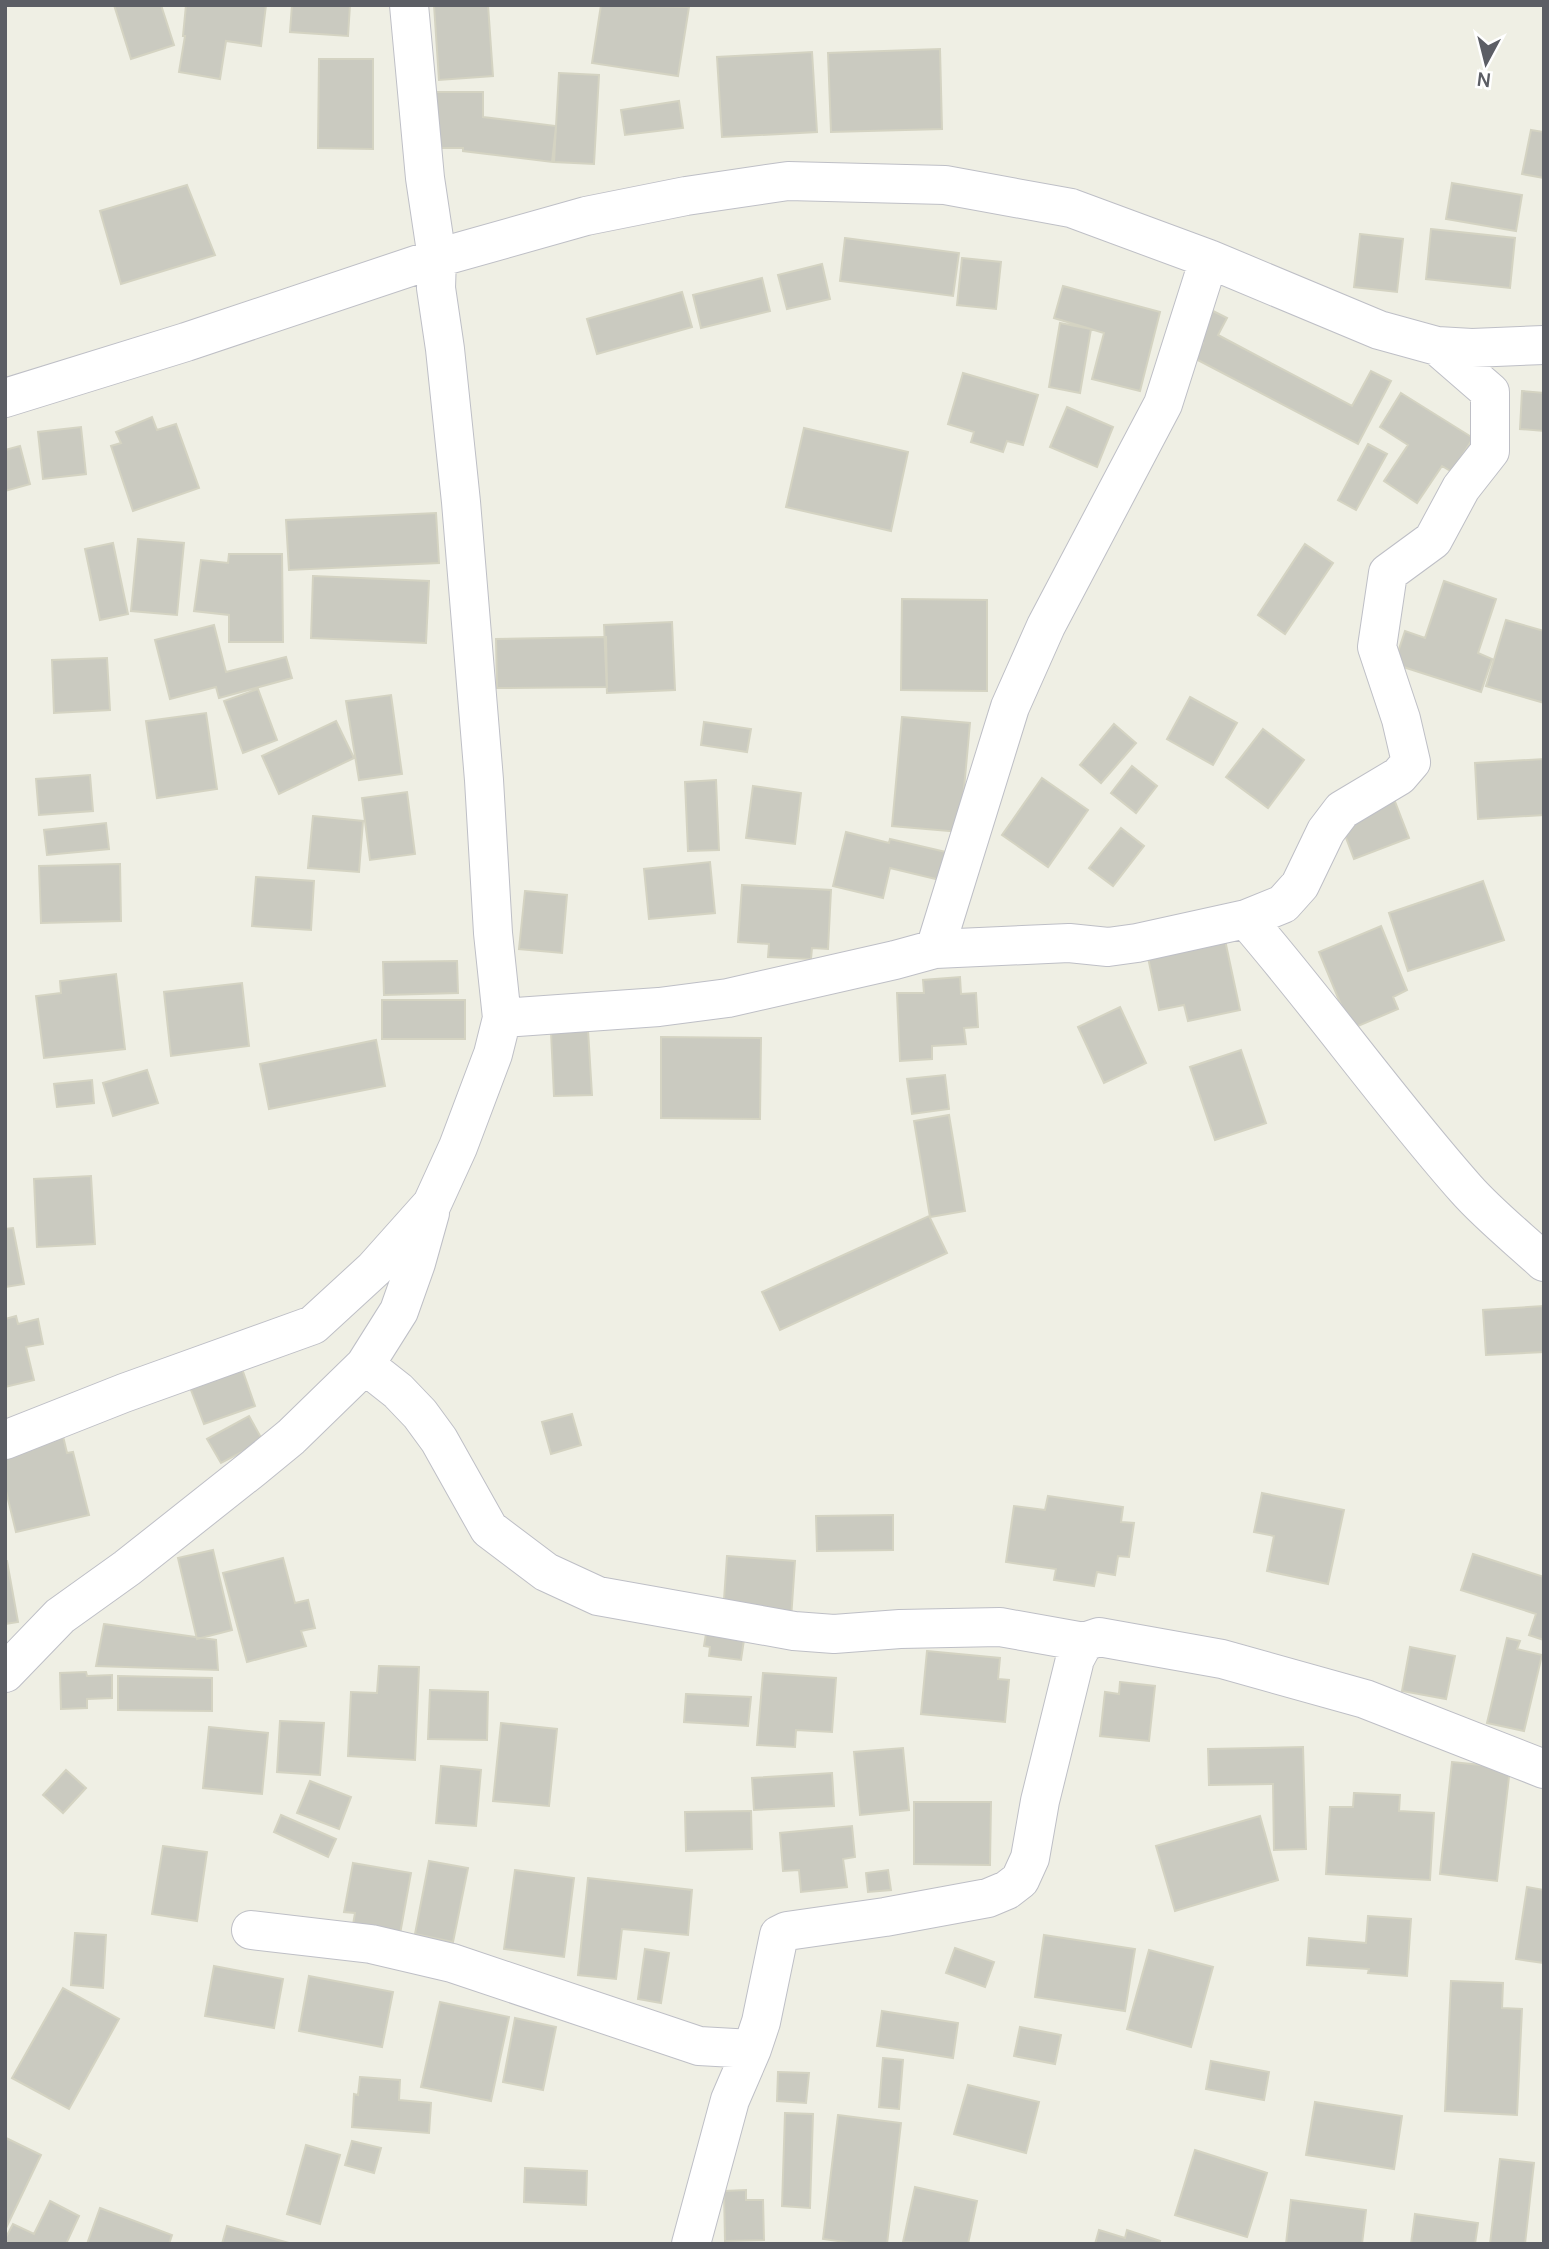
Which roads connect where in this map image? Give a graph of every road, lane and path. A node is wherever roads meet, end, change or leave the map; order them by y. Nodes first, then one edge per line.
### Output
1 (409, 5) edge
2 (437, 258) junction
3 (1209, 259) junction
4 (1544, 345) edge
5 (1437, 346) junction
6 (5, 398) edge
7 (1247, 919) junction
8 (935, 949) junction
9 (502, 1018) junction
10 (432, 1204) junction
11 (1544, 1262) edge
12 (365, 1366) junction
13 (5, 1440) edge
14 (1084, 1642) junction
15 (5, 1673) edge
16 (1544, 1769) edge
17 (251, 1930) dead end
18 (752, 2049) junction
19 (691, 2244) edge

1 - 2 street
2 - 3 street
2 - 6 street
2 - 9 street
3 - 5 street
3 - 8 street
4 - 5 street
5 - 7 street
7 - 8 street
7 - 11 street
8 - 9 street
9 - 10 street
10 - 12 street
10 - 13 street
12 - 14 street
12 - 15 street
14 - 16 street
14 - 18 street
17 - 18 street
18 - 19 street

